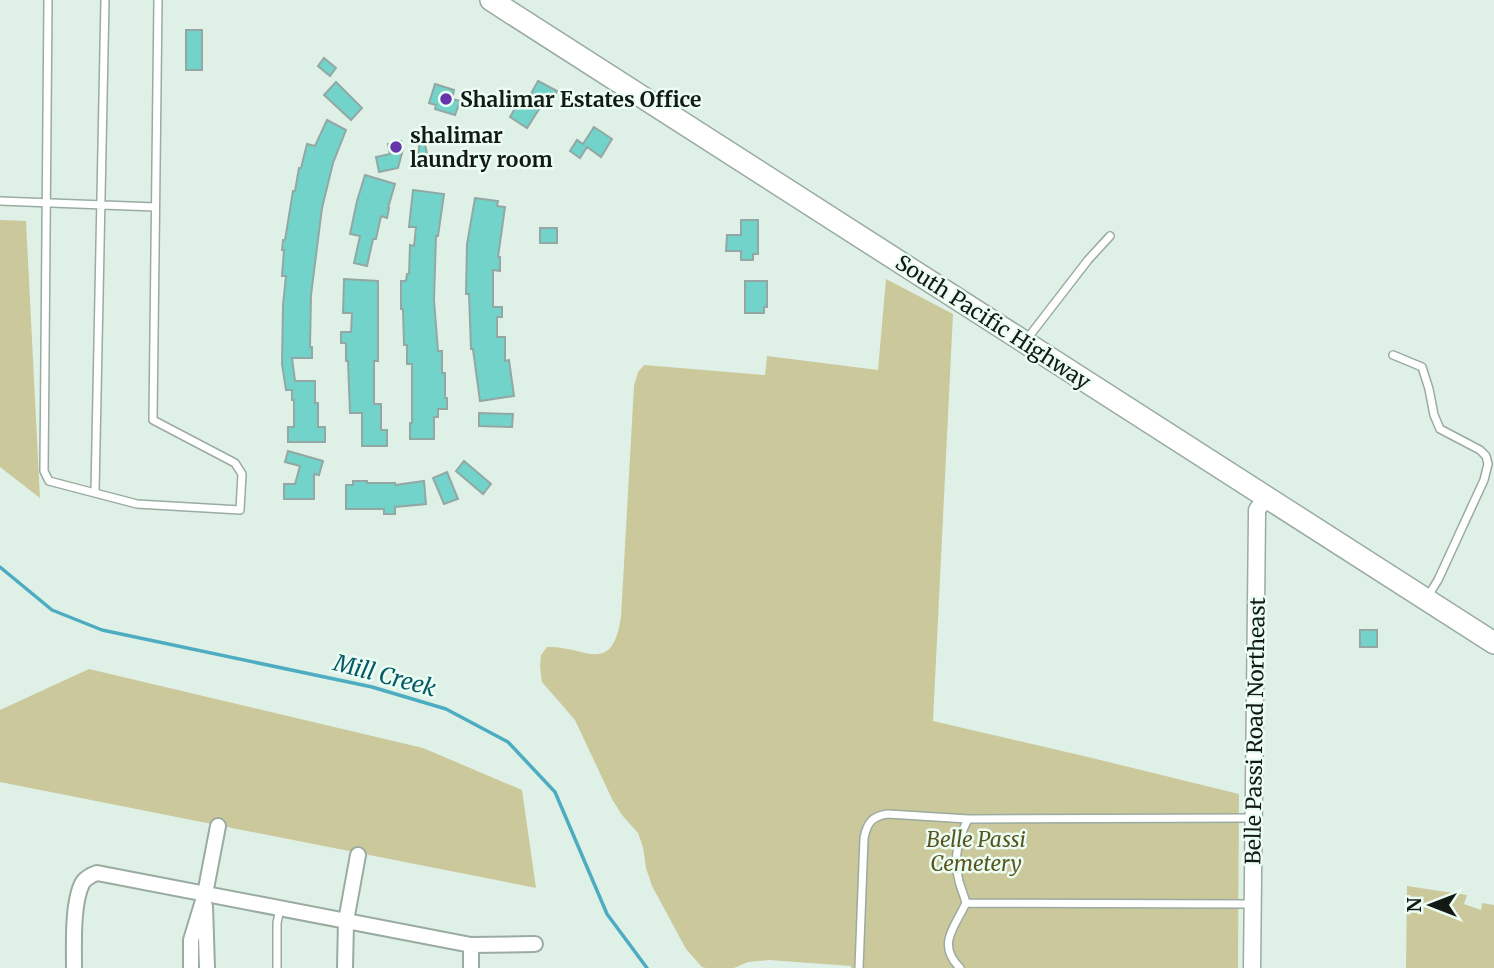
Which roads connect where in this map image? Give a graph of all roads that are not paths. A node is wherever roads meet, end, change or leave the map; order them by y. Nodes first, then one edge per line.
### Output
1 (48, 0) edge
2 (105, 0) edge
3 (158, 0) edge
4 (491, 0) edge
5 (0, 201) edge
6 (46, 203) junction
7 (101, 205) junction
8 (155, 208) junction
9 (1110, 236) dead end
10 (1024, 342) junction
11 (1393, 355) dead end
12 (95, 492) junction
13 (1266, 497) junction
14 (1426, 600) junction
15 (1494, 643) edge
16 (1254, 818) junction
17 (968, 819) junction
18 (218, 826) dead end
19 (358, 855) dead end
20 (205, 894) junction
21 (966, 903) junction
22 (1253, 904) junction
23 (280, 908) junction
24 (346, 921) junction
25 (535, 944) dead end
26 (471, 945) junction
27 (74, 968) edge
28 (191, 968) edge
29 (207, 968) edge
30 (277, 968) edge
31 (345, 968) edge
32 (471, 968) edge
33 (859, 968) edge
34 (960, 968) edge
35 (1252, 968) edge

1 - 6 lane
2 - 7 lane
3 - 8 lane
4 - 10 main road, South Pacific Highway
5 - 6 lane
6 - 7 lane
6 - 12 lane
7 - 8 lane
7 - 12 lane
8 - 12 lane
9 - 10 lane
10 - 13 main road, South Pacific Highway
11 - 14 lane
13 - 14 main road, South Pacific Highway
13 - 16 street, Belle Passi Road Northeast
14 - 15 main road, South Pacific Highway
16 - 17 lane
16 - 22 street, Belle Passi Road Northeast
17 - 21 lane
17 - 33 lane
18 - 20 street
19 - 24 street
20 - 23 street
20 - 27 street
20 - 28 street
20 - 29 street
21 - 22 lane
21 - 34 lane
22 - 35 street, Belle Passi Road Northeast
23 - 24 street
23 - 30 lane
24 - 26 street
24 - 31 street
25 - 26 street
26 - 32 street

